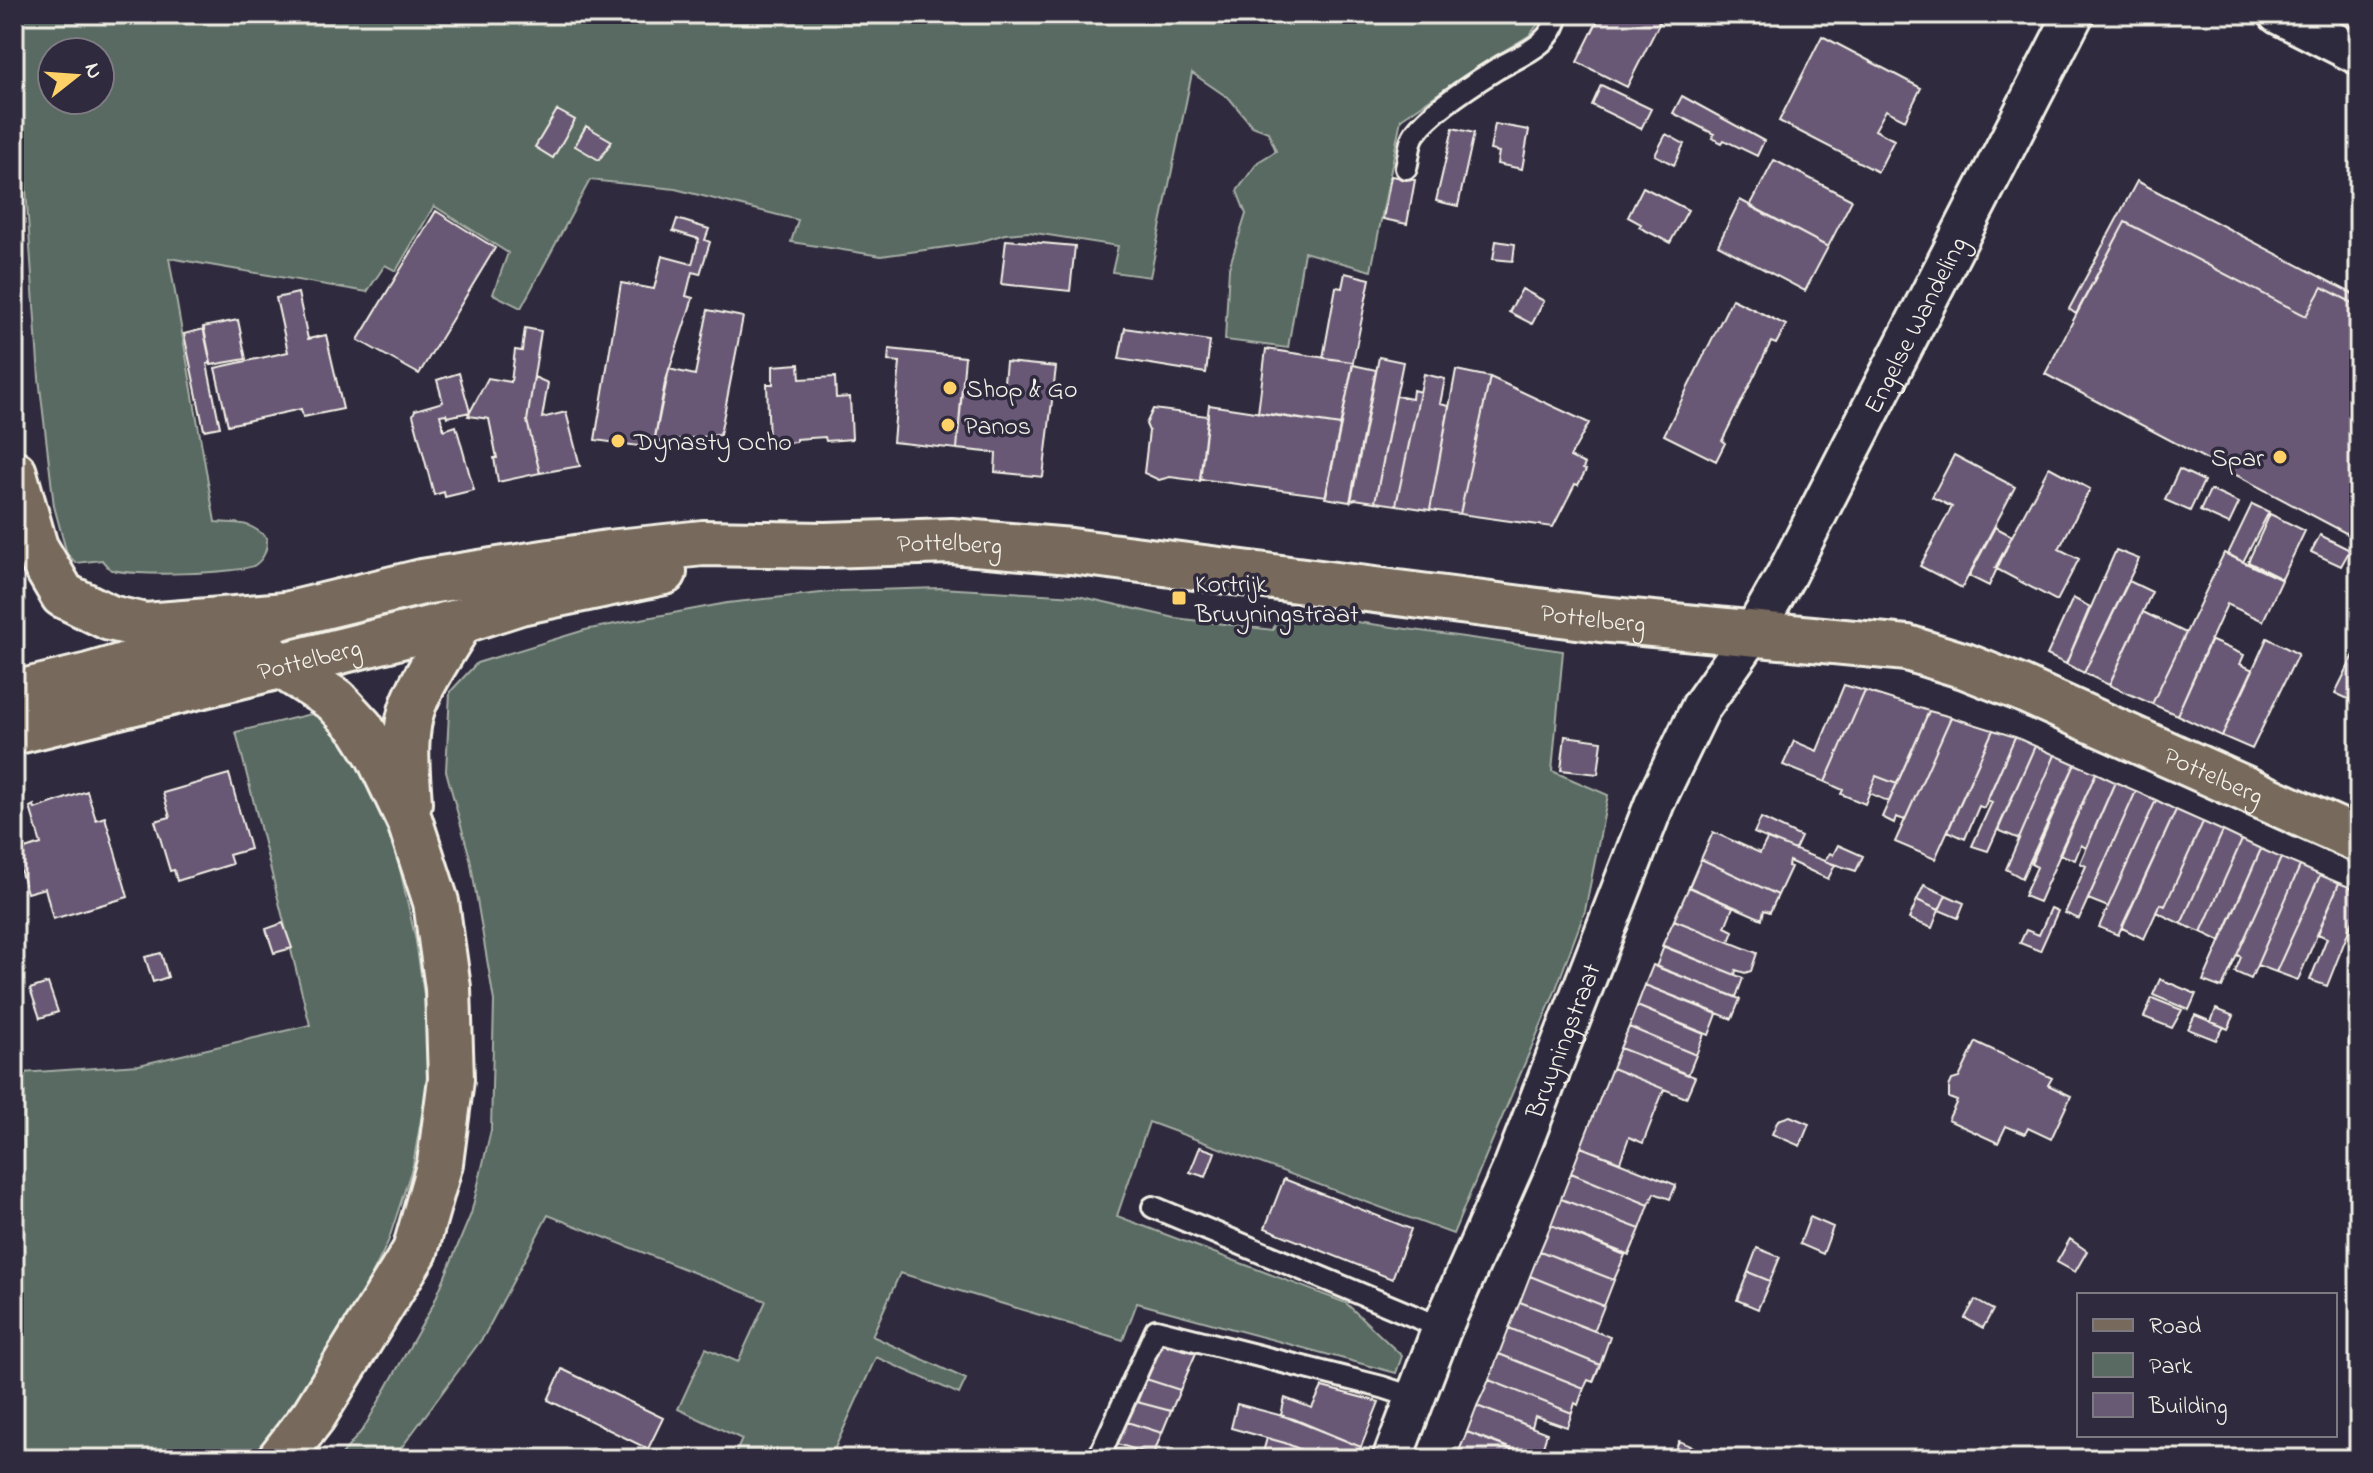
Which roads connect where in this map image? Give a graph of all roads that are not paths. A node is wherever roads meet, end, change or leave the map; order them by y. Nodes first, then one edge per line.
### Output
1 (1558, 14) edge
2 (2074, 14) edge
3 (2278, 14) edge
4 (2359, 55) edge
5 (1406, 168) dead end
6 (14, 473) edge
7 (791, 545) junction
8 (286, 615) junction
9 (461, 621) junction
10 (237, 633) junction
11 (1753, 633) junction
12 (280, 665) junction
13 (14, 694) edge
14 (14, 732) edge
15 (410, 822) junction
16 (2359, 840) edge
17 (1153, 1207) dead end
18 (1442, 1328) junction
19 (1416, 1398) junction
20 (280, 1459) edge
21 (1098, 1459) edge
22 (1392, 1459) edge

1 - 5 lane
2 - 11 street, Engelse Wandeling
3 - 4 street
6 - 8 main road
7 - 8 main road, Pottelberg
7 - 9 main road, Pottelberg
7 - 11 main road, Pottelberg
8 - 10 main road, Pottelberg
9 - 12 main road, Pottelberg
9 - 15 main road
10 - 12 main road
10 - 13 main road, Pottelberg
11 - 16 main road, Pottelberg
11 - 18 street, Bruyningstraat
12 - 14 main road, Pottelberg
12 - 15 main road
15 - 20 main road
17 - 18 lane
18 - 19 street, Bruyningstraat
19 - 21 lane
19 - 22 street, Bruyningstraat

